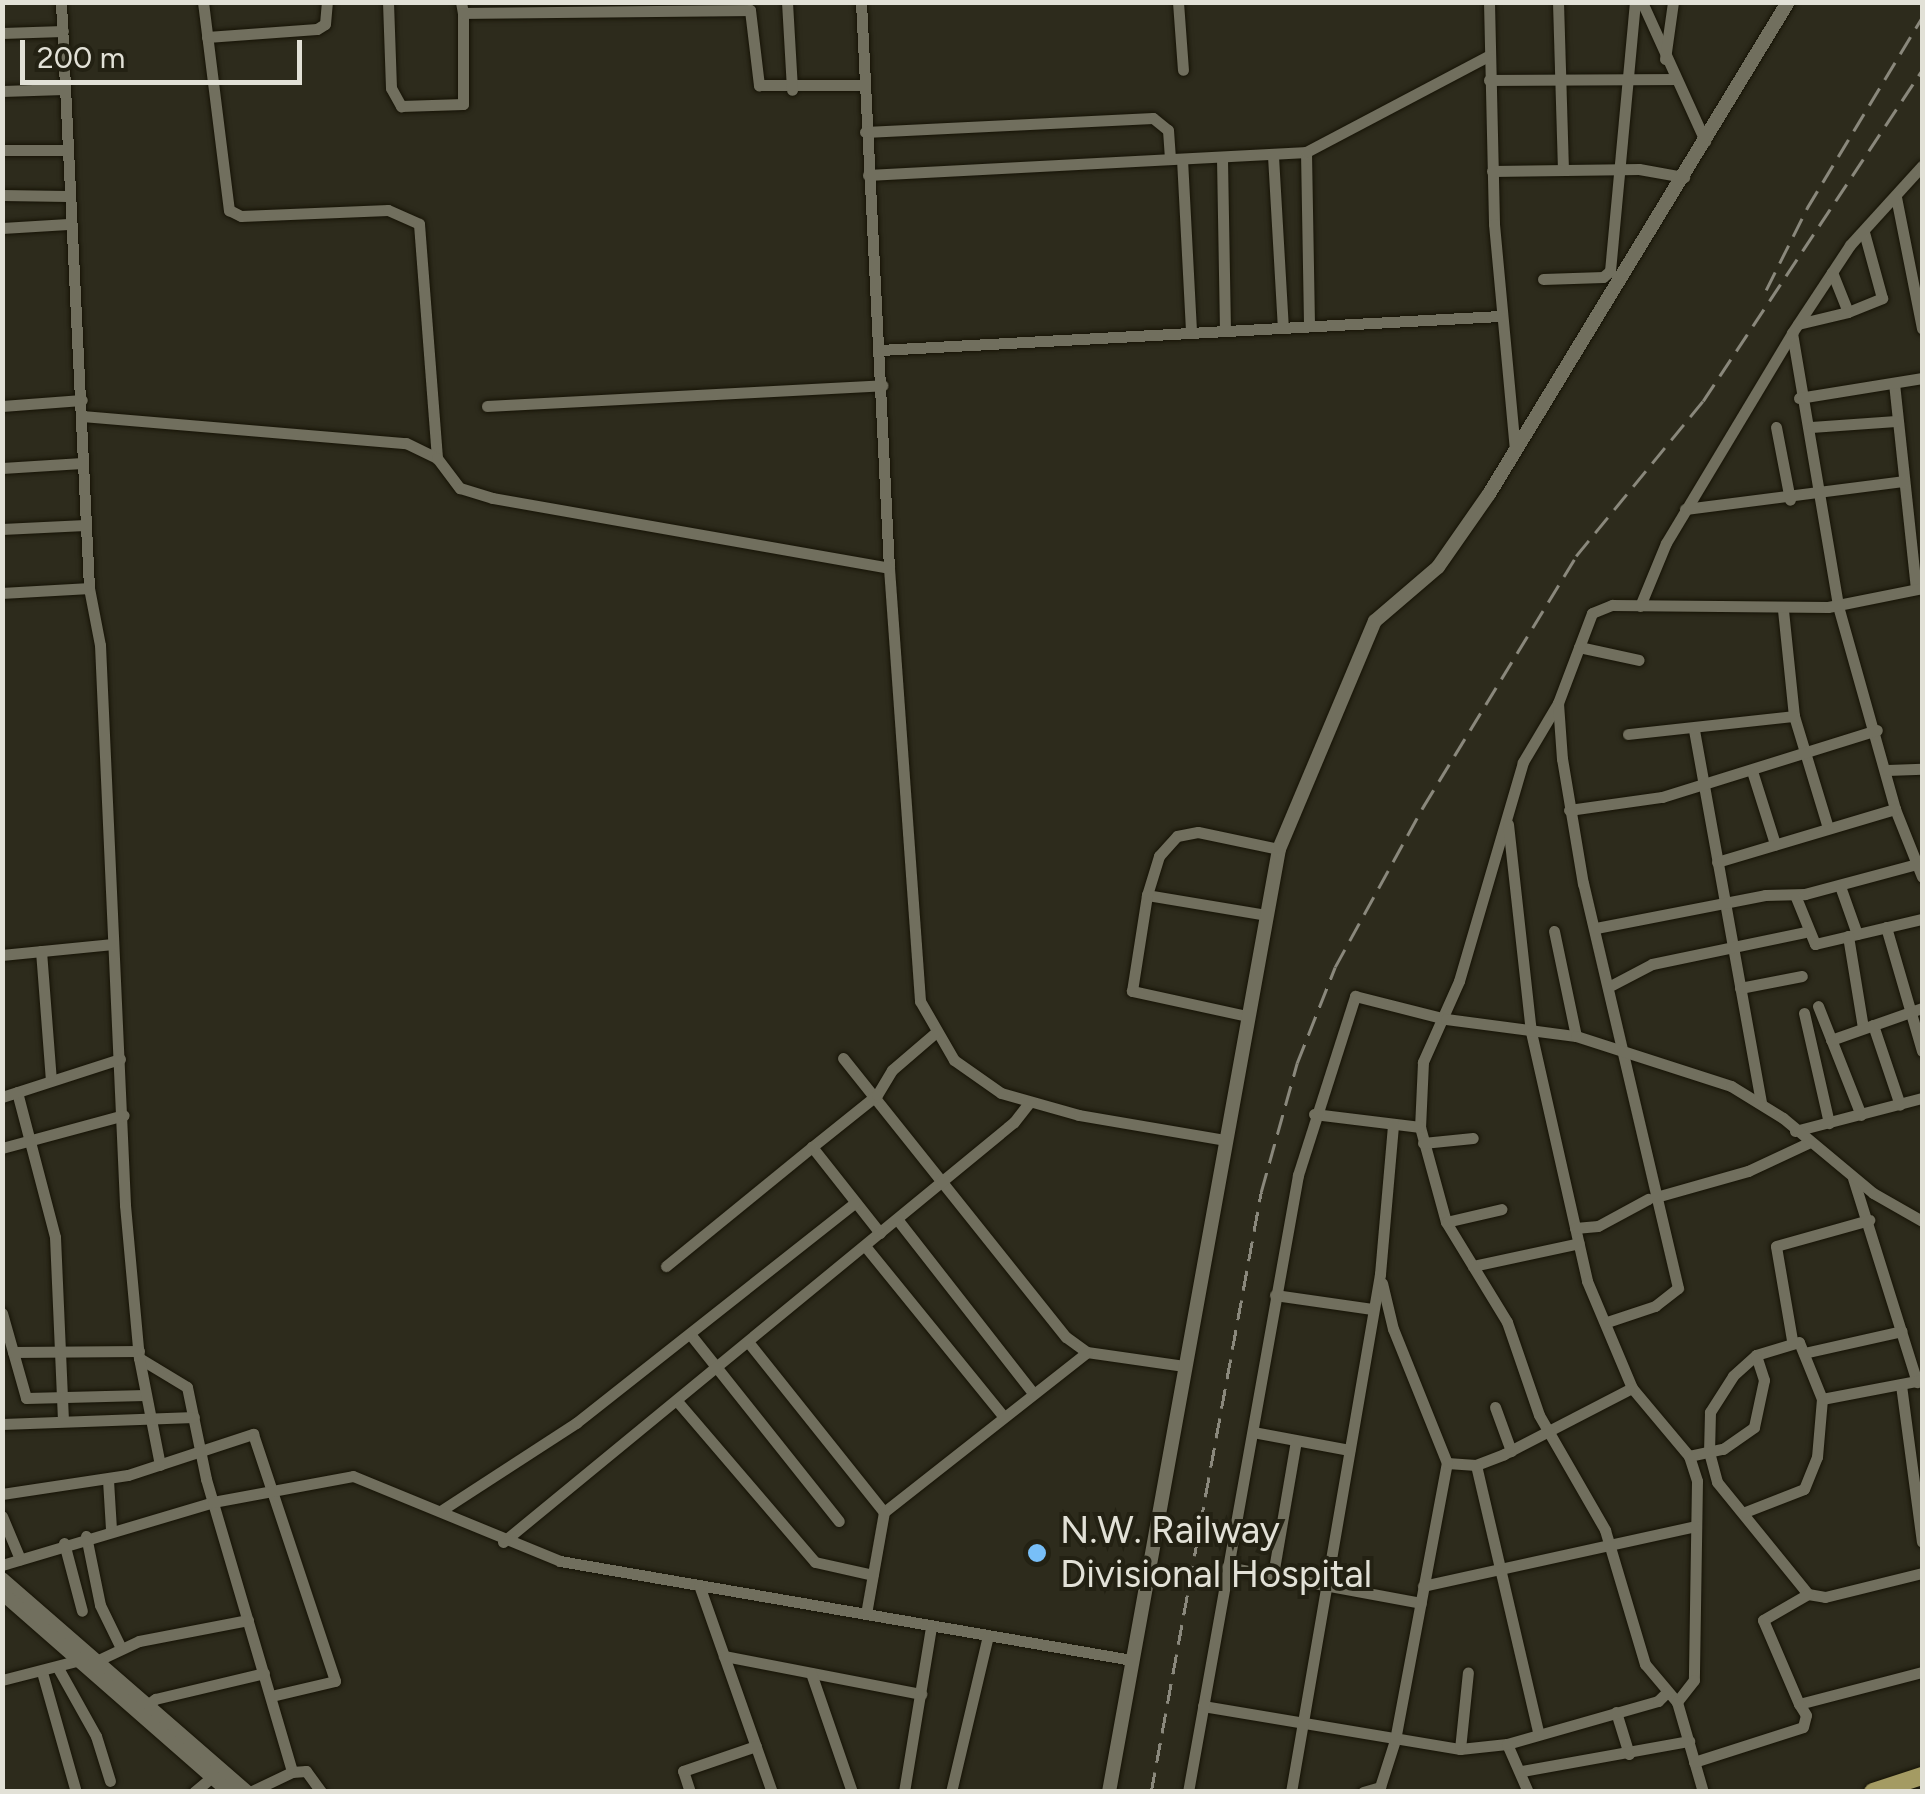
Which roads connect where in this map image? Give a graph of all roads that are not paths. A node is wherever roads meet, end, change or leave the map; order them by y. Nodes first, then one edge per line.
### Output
1 (61, 2) edge
2 (203, 2) edge
3 (327, 2) edge
4 (388, 2) edge
5 (787, 2) edge
6 (861, 2) edge
7 (1178, 2) edge
8 (1489, 2) edge
9 (1558, 2) edge
10 (1638, 2) edge
11 (1673, 2) edge
12 (1788, 2) edge
13 (749, 6) edge
14 (659, 7) edge
15 (462, 8) edge
16 (529, 8) edge
17 (606, 8) edge
18 (63, 31) junction
19 (2, 33) edge
20 (207, 37) junction
21 (1488, 56) junction
22 (1664, 60) junction
23 (1183, 70) dead end
24 (1561, 75) junction
25 (1625, 75) junction
26 (1658, 77) junction
27 (1676, 79) junction
28 (1488, 80) junction
29 (862, 85) junction
30 (64, 90) junction
31 (792, 90) junction
32 (2, 91) edge
33 (865, 132) junction
34 (1705, 141) junction
35 (2, 150) edge
36 (66, 150) junction
37 (1306, 152) junction
38 (1273, 156) junction
39 (1176, 159) junction
40 (1222, 159) junction
41 (1922, 166) edge
42 (1563, 170) junction
43 (1616, 170) junction
44 (1492, 171) junction
45 (868, 175) junction
46 (1684, 176) junction
47 (2, 195) edge
48 (67, 196) junction
49 (1896, 197) junction
50 (68, 224) junction
51 (2, 228) edge
52 (1864, 232) junction
53 (1832, 272) junction
54 (1543, 279) dead end
55 (1848, 312) junction
56 (1500, 316) junction
57 (1309, 325) junction
58 (1283, 326) junction
59 (1922, 328) edge
60 (1795, 329) junction
61 (1225, 330) junction
62 (1191, 331) junction
63 (880, 350) junction
64 (1922, 378) edge
65 (1894, 383) junction
66 (882, 384) junction
67 (1799, 398) junction
68 (82, 400) junction
69 (2, 406) edge
70 (487, 406) dead end
71 (82, 416) junction
72 (1896, 421) junction
73 (1776, 427) dead end
74 (1811, 427) junction
75 (1516, 449) junction
76 (437, 458) junction
77 (82, 463) junction
78 (2, 468) edge
79 (1904, 481) junction
80 (1822, 494) junction
81 (1790, 500) junction
82 (1685, 509) junction
83 (86, 525) junction
84 (2, 530) edge
85 (889, 568) junction
86 (89, 588) junction
87 (1919, 588) edge
88 (2, 592) edge
89 (1640, 606) junction
90 (1838, 606) junction
91 (1783, 610) junction
92 (1579, 647) junction
93 (1639, 660) dead end
94 (1558, 703) junction
95 (1794, 716) junction
96 (1694, 730) junction
97 (1878, 730) junction
98 (1628, 734) dead end
99 (1806, 753) junction
100 (1922, 769) edge
101 (1888, 770) junction
102 (1752, 771) junction
103 (1701, 786) junction
104 (1895, 809) junction
105 (1569, 810) junction
106 (1508, 814) junction
107 (1828, 828) junction
108 (1774, 844) junction
109 (1279, 849) junction
110 (1717, 862) junction
111 (1917, 864) junction
112 (1922, 877) edge
113 (1840, 886) junction
114 (1795, 894) junction
115 (1147, 895) junction
116 (1725, 903) junction
117 (1266, 915) junction
118 (1922, 919) edge
119 (1886, 927) junction
120 (1596, 928) junction
121 (1554, 931) dead end
122 (1805, 932) junction
123 (1852, 935) junction
124 (112, 944) junction
125 (1732, 946) junction
126 (41, 951) junction
127 (2, 954) edge
128 (1802, 976) dead end
129 (1612, 985) junction
130 (1740, 988) junction
131 (1818, 1006) dead end
132 (1922, 1008) edge
133 (1909, 1013) junction
134 (1804, 1014) dead end
135 (1247, 1016) junction
136 (1446, 1020) junction
137 (1868, 1027) junction
138 (1531, 1032) junction
139 (935, 1033) junction
140 (1576, 1036) junction
141 (1831, 1040) junction
142 (1922, 1051) edge
143 (1622, 1054) junction
144 (120, 1058) junction
145 (843, 1058) dead end
146 (51, 1081) junction
147 (17, 1092) junction
148 (877, 1095) junction
149 (2, 1097) edge
150 (1922, 1098) edge
151 (1028, 1103) junction
152 (1761, 1104) junction
153 (1900, 1105) junction
154 (1314, 1114) junction
155 (1861, 1114) junction
156 (124, 1115) junction
157 (1828, 1124) junction
158 (1393, 1125) junction
159 (1420, 1127) junction
160 (1796, 1130) junction
161 (1472, 1138) dead end
162 (30, 1139) junction
163 (1225, 1140) junction
164 (1810, 1142) junction
165 (1423, 1143) junction
166 (812, 1147) junction
167 (2, 1148) edge
168 (1853, 1178) junction
169 (945, 1180) junction
170 (1652, 1198) junction
171 (854, 1203) junction
172 (1502, 1209) dead end
173 (897, 1220) junction
174 (1869, 1220) junction
175 (1922, 1221) edge
176 (1446, 1222) junction
177 (1575, 1228) junction
178 (880, 1233) junction
179 (1579, 1244) junction
180 (865, 1246) junction
181 (666, 1266) dead end
182 (1472, 1266) junction
183 (1380, 1274) junction
184 (1275, 1295) junction
185 (1372, 1309) junction
186 (2, 1313) edge
187 (1607, 1322) junction
188 (4, 1329) edge
189 (1902, 1331) junction
190 (690, 1334) junction
191 (1792, 1340) junction
192 (750, 1344) junction
193 (13, 1352) junction
194 (1087, 1352) junction
195 (61, 1353) junction
196 (1804, 1353) junction
197 (139, 1355) junction
198 (1756, 1355) junction
199 (1184, 1366) junction
200 (718, 1369) junction
201 (1920, 1381) edge
202 (1901, 1385) junction
203 (1632, 1388) junction
204 (1033, 1393) junction
205 (146, 1395) junction
206 (59, 1399) junction
207 (1822, 1399) junction
208 (677, 1401) junction
209 (1494, 1408) dead end
210 (1003, 1416) junction
211 (194, 1417) junction
212 (62, 1421) junction
213 (150, 1422) junction
214 (2, 1424) edge
215 (1548, 1431) junction
216 (1253, 1432) junction
217 (1296, 1441) junction
218 (202, 1448) junction
219 (1350, 1450) junction
220 (1511, 1450) junction
221 (1709, 1452) junction
222 (1689, 1456) junction
223 (1447, 1463) junction
224 (160, 1465) junction
225 (1476, 1465) junction
226 (1917, 1473) edge
227 (108, 1480) junction
228 (270, 1489) junction
229 (2, 1494) edge
230 (213, 1502) junction
231 (442, 1510) junction
232 (884, 1512) junction
233 (1745, 1512) junction
234 (2, 1516) edge
235 (839, 1521) dead end
236 (1695, 1526) junction
237 (111, 1529) junction
238 (86, 1536) junction
239 (1610, 1541) junction
240 (503, 1542) junction
241 (1922, 1542) edge
242 (64, 1543) junction
243 (20, 1559) junction
244 (2, 1566) edge
245 (1502, 1566) junction
246 (1226, 1567) junction
247 (1922, 1572) edge
248 (873, 1575) junction
249 (1273, 1575) junction
250 (2, 1579) edge
251 (699, 1585) junction
252 (1327, 1586) junction
253 (1423, 1586) junction
254 (2, 1592) edge
255 (1808, 1594) junction
256 (1421, 1603) junction
257 (82, 1611) dead end
258 (866, 1614) junction
259 (248, 1620) junction
260 (931, 1626) junction
261 (988, 1636) junction
262 (120, 1646) junction
263 (724, 1656) junction
264 (1132, 1660) junction
265 (87, 1663) junction
266 (58, 1668) junction
267 (42, 1672) junction
268 (1468, 1672) dead end
269 (1922, 1672) edge
270 (264, 1673) junction
271 (811, 1673) junction
272 (2, 1680) edge
273 (1666, 1692) junction
274 (921, 1694) junction
275 (271, 1696) junction
276 (1678, 1702) junction
277 (1798, 1704) junction
278 (1204, 1706) junction
279 (144, 1708) junction
280 (1616, 1712) junction
281 (1302, 1723) junction
282 (1538, 1732) junction
283 (1395, 1740) junction
284 (1689, 1741) junction
285 (1507, 1744) junction
286 (756, 1746) junction
287 (1460, 1749) junction
288 (1628, 1754) junction
289 (1694, 1762) junction
290 (1522, 1771) junction
291 (292, 1772) junction
292 (213, 1776) junction
293 (1922, 1776) edge
294 (110, 1781) dead end
295 (1922, 1788) edge
296 (76, 1792) edge
297 (194, 1792) edge
298 (229, 1792) edge
299 (249, 1792) edge
300 (321, 1792) edge
301 (690, 1792) edge
302 (772, 1792) edge
303 (852, 1792) edge
304 (904, 1792) edge
305 (950, 1792) edge
306 (1108, 1792) edge
307 (1188, 1792) edge
308 (1291, 1792) edge
309 (1363, 1792) edge
310 (1528, 1792) edge
311 (1703, 1792) edge
312 (1873, 1792) edge
313 (1913, 1792) edge

1 - 18 street
2 - 20 street
3 - 20 street
4 - 15 street
5 - 31 street
6 - 29 street
7 - 23 street
8 - 21 street
9 - 24 street
10 - 22 street
10 - 25 street
11 - 22 street
12 - 34 street
13 - 14 street
13 - 31 street
14 - 17 street
15 - 16 street
16 - 17 street
18 - 19 street
18 - 30 street
20 - 76 street
21 - 28 street
21 - 37 street
22 - 26 street
22 - 27 street
24 - 25 street
24 - 28 street
24 - 42 street
25 - 26 street
25 - 43 street
26 - 27 street
27 - 34 street
28 - 44 street
29 - 31 street
29 - 33 street
30 - 32 street
30 - 36 street
33 - 39 street
33 - 45 street
34 - 46 street
35 - 36 street
36 - 48 street
37 - 38 street
37 - 57 street
38 - 40 street
38 - 58 street
39 - 40 street
39 - 45 street
39 - 62 street
40 - 61 street
41 - 49 street
42 - 43 street
42 - 44 street
43 - 46 street
43 - 54 street
44 - 56 street
45 - 63 street
46 - 75 street
47 - 48 street
48 - 50 street
49 - 52 street
49 - 59 street
50 - 51 street
50 - 68 street
52 - 53 street
52 - 55 street
53 - 55 street
53 - 60 street
55 - 60 street
56 - 57 street
56 - 75 street
57 - 58 street
58 - 61 street
60 - 67 street
60 - 82 street
61 - 62 street
62 - 63 street
63 - 66 street
64 - 65 street
65 - 67 street
65 - 72 street
66 - 70 street
66 - 85 street
67 - 74 street
68 - 69 street
68 - 71 street
71 - 76 street
71 - 77 street
72 - 74 street
72 - 79 street
73 - 81 street
74 - 80 street
75 - 109 street
76 - 85 street
77 - 78 street
77 - 83 street
79 - 80 street
79 - 87 street
80 - 81 street
80 - 90 street
81 - 82 street
82 - 89 street
83 - 84 street
83 - 86 street
85 - 139 street
86 - 88 street
86 - 124 street
87 - 90 street
89 - 91 street
89 - 92 street
90 - 91 street
90 - 97 street
91 - 95 street
92 - 93 street
92 - 94 street
94 - 105 street
94 - 106 street
95 - 96 street
95 - 99 street
96 - 98 street
96 - 103 street
97 - 99 street
97 - 101 street
99 - 102 street
99 - 107 street
100 - 101 street
101 - 104 street
102 - 103 street
102 - 108 street
103 - 105 street
103 - 110 street
104 - 107 street
104 - 111 street
105 - 120 street
106 - 136 street
106 - 138 street
107 - 108 street
108 - 110 street
109 - 115 street
109 - 117 street
110 - 116 street
111 - 112 street
111 - 113 street
113 - 114 street
113 - 123 street
114 - 116 street
114 - 122 street
115 - 117 street
115 - 135 street
116 - 120 street
116 - 125 street
117 - 135 street
118 - 119 street
119 - 123 street
119 - 133 street
120 - 129 street
121 - 140 street
122 - 123 street
122 - 125 street
123 - 137 street
124 - 126 street
124 - 144 street
125 - 129 street
125 - 130 street
126 - 127 street
126 - 146 street
128 - 130 street
129 - 143 street
130 - 152 street
131 - 141 street
132 - 133 street
133 - 137 street
133 - 142 street
134 - 157 street
135 - 163 street
136 - 138 street
136 - 154 street
136 - 159 street
137 - 141 street
137 - 153 street
138 - 140 street
138 - 177 street
139 - 148 street
139 - 151 street
140 - 143 street
141 - 155 street
143 - 152 street
143 - 170 street
144 - 146 street
144 - 156 street
145 - 148 street
146 - 147 street
147 - 149 street
147 - 162 street
148 - 166 street
148 - 169 street
150 - 153 street
151 - 163 street
151 - 169 street
152 - 160 street
153 - 155 street
154 - 158 street
154 - 184 street
155 - 157 street
156 - 162 street
156 - 197 street
157 - 160 street
158 - 159 street
158 - 183 street
159 - 165 street
160 - 164 street
161 - 165 street
162 - 167 street
162 - 195 street
163 - 199 street
164 - 168 street
164 - 170 street
165 - 176 street
166 - 171 street
166 - 181 street
168 - 174 street
168 - 175 street
169 - 173 street
169 - 194 street
170 - 177 street
170 - 187 street
171 - 178 street
171 - 190 street
172 - 176 street
173 - 178 street
173 - 204 street
174 - 189 street
174 - 191 street
176 - 182 street
177 - 179 street
178 - 180 street
179 - 182 street
179 - 187 street
180 - 192 street
180 - 210 street
182 - 215 street
183 - 185 street
183 - 223 street
184 - 185 street
184 - 216 street
185 - 219 street
186 - 188 street
187 - 203 street
188 - 193 street
189 - 196 street
189 - 201 street
190 - 200 street
190 - 231 street
191 - 196 street
191 - 198 street
192 - 200 street
192 - 232 street
193 - 195 street
193 - 206 street
194 - 199 street
194 - 204 street
195 - 197 street
195 - 206 street
196 - 207 street
197 - 205 street
197 - 211 street
198 - 221 street
198 - 221 street
199 - 264 street
200 - 208 street
200 - 235 street
201 - 202 street
202 - 207 street
202 - 226 street
203 - 215 street
203 - 222 street
204 - 210 street
205 - 206 street
205 - 213 street
206 - 212 street
207 - 233 street
208 - 240 street
208 - 248 street
209 - 220 street
210 - 232 street
211 - 213 street
211 - 218 street
212 - 213 street
212 - 214 street
213 - 224 street
215 - 220 street
215 - 239 street
216 - 217 street
216 - 246 street
217 - 219 street
217 - 249 street
218 - 224 street
218 - 228 street
218 - 230 street
219 - 252 street
220 - 225 street
221 - 222 street
221 - 233 street
222 - 236 street
223 - 225 street
223 - 253 street
224 - 227 street
225 - 245 street
226 - 241 street
227 - 229 street
227 - 237 street
228 - 230 street
228 - 231 street
228 - 275 street
230 - 237 street
230 - 259 street
231 - 240 street
232 - 248 street
233 - 255 street
234 - 243 street
236 - 239 street
236 - 276 street
237 - 238 street
238 - 242 street
238 - 262 street
239 - 245 street
239 - 273 street
240 - 251 street
242 - 243 street
242 - 257 street
243 - 244 street
245 - 253 street
245 - 282 street
246 - 249 street
246 - 278 street
247 - 255 street
248 - 258 street
249 - 252 street
250 - 265 street
251 - 258 street
251 - 263 street
252 - 256 street
252 - 281 street
253 - 256 street
254 - 265 street
255 - 277 street
256 - 283 street
258 - 260 street
259 - 262 street
259 - 270 street
260 - 261 street
260 - 274 street
261 - 264 street
261 - 305 street
262 - 265 street
263 - 271 street
263 - 286 street
264 - 306 street
265 - 266 street
265 - 279 street
266 - 267 street
266 - 294 street
267 - 272 street
267 - 296 street
268 - 287 street
269 - 277 street
270 - 275 street
270 - 279 street
271 - 274 street
271 - 303 street
273 - 276 street
273 - 280 street
274 - 304 street
275 - 291 street
276 - 284 street
277 - 289 street
278 - 281 street
278 - 307 street
279 - 292 street
279 - 299 street
280 - 282 street
280 - 288 street
281 - 283 street
281 - 308 street
282 - 285 street
283 - 287 street
283 - 309 street
284 - 288 street
284 - 289 street
285 - 287 street
285 - 290 street
286 - 301 street
286 - 302 street
288 - 290 street
289 - 311 street
290 - 310 street
291 - 299 street
291 - 300 street
292 - 297 street
292 - 298 street
293 - 312 main road
295 - 313 main road

